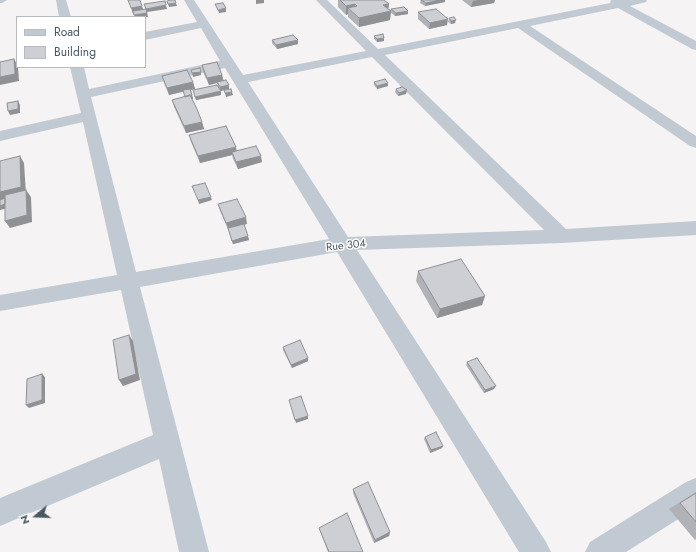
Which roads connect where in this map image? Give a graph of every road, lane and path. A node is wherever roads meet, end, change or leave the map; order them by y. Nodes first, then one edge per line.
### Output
1 (61, 0) edge
2 (189, 0) edge
3 (323, 0) edge
4 (642, 0) edge
5 (615, 3) edge
6 (65, 16) edge
7 (205, 24) junction
8 (520, 24) junction
9 (146, 36) edge
10 (696, 46) edge
11 (376, 53) junction
12 (229, 63) junction
13 (77, 68) edge
14 (240, 80) junction
15 (83, 95) junction
16 (89, 116) junction
17 (0, 136) edge
18 (696, 143) edge
19 (696, 228) edge
20 (562, 236) junction
21 (342, 244) junction
22 (129, 281) junction
23 (0, 303) edge
24 (168, 442) junction
25 (696, 492) edge
26 (0, 512) edge
27 (194, 552) edge
28 (536, 552) edge
29 (600, 552) edge

1 - 6 street
2 - 7 street
3 - 11 street
4 - 5 street
5 - 8 street
5 - 10 street
7 - 9 street
7 - 12 street
8 - 11 street
8 - 18 street
11 - 14 street
11 - 20 street
12 - 14 street
12 - 15 street
13 - 15 street
14 - 21 street
15 - 16 street
16 - 17 street
16 - 22 street
19 - 20 street, Rue 304
20 - 21 street, Rue 304
21 - 22 street, Rue 304
21 - 28 street
22 - 23 street, Rue 304
22 - 24 street
24 - 26 street
24 - 27 street
25 - 29 street

